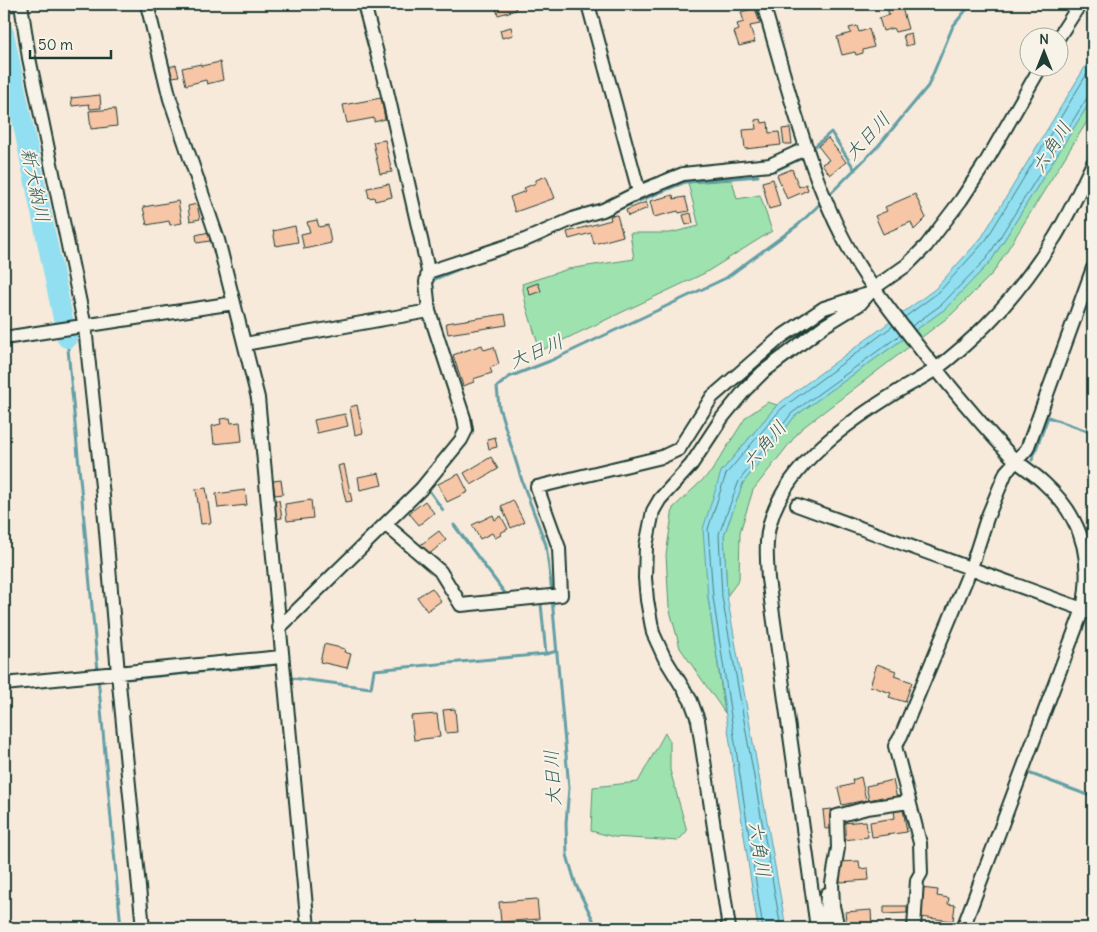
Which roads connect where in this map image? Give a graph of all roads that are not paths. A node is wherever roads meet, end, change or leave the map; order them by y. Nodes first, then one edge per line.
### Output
1 (12, 4) edge
2 (21, 4) edge
3 (147, 4) edge
4 (364, 4) edge
5 (588, 4) edge
6 (763, 4) edge
7 (1080, 4) edge
8 (4, 6) edge
9 (1064, 28) edge
10 (1034, 78) edge
11 (807, 148) junction
12 (1093, 164) edge
13 (639, 192) junction
14 (1093, 268) edge
15 (428, 272) junction
16 (874, 292) junction
17 (234, 304) junction
18 (429, 311) junction
19 (80, 327) junction
20 (4, 338) edge
21 (245, 344) junction
22 (933, 365) junction
23 (1015, 461) junction
24 (797, 505) dead end
25 (386, 525) junction
26 (971, 568) junction
27 (1088, 611) edge
28 (279, 628) junction
29 (281, 657) junction
30 (112, 673) junction
31 (4, 684) edge
32 (909, 802) junction
33 (832, 883) junction
34 (143, 928) edge
35 (308, 928) edge
36 (729, 928) edge
37 (817, 928) edge
38 (826, 928) edge
39 (838, 928) edge
40 (914, 928) edge
41 (963, 928) edge

1 - 8 street
2 - 19 street
3 - 17 street
4 - 15 street
5 - 13 street
6 - 11 street
7 - 9 street
10 - 16 street
11 - 13 street
11 - 16 street
12 - 22 street
13 - 15 street
14 - 23 street
15 - 18 street
16 - 22 street
16 - 25 street
16 - 36 street
17 - 19 street
17 - 21 street
18 - 21 street
18 - 25 street
19 - 20 street
19 - 30 street
21 - 28 street
22 - 23 street
22 - 37 street
23 - 26 street
23 - 27 street
24 - 26 street
25 - 28 street
26 - 27 street
26 - 32 street
27 - 41 street
28 - 29 street
29 - 30 street
29 - 35 street
30 - 31 street
30 - 34 street
32 - 33 street
32 - 40 street
33 - 38 street
33 - 39 street

